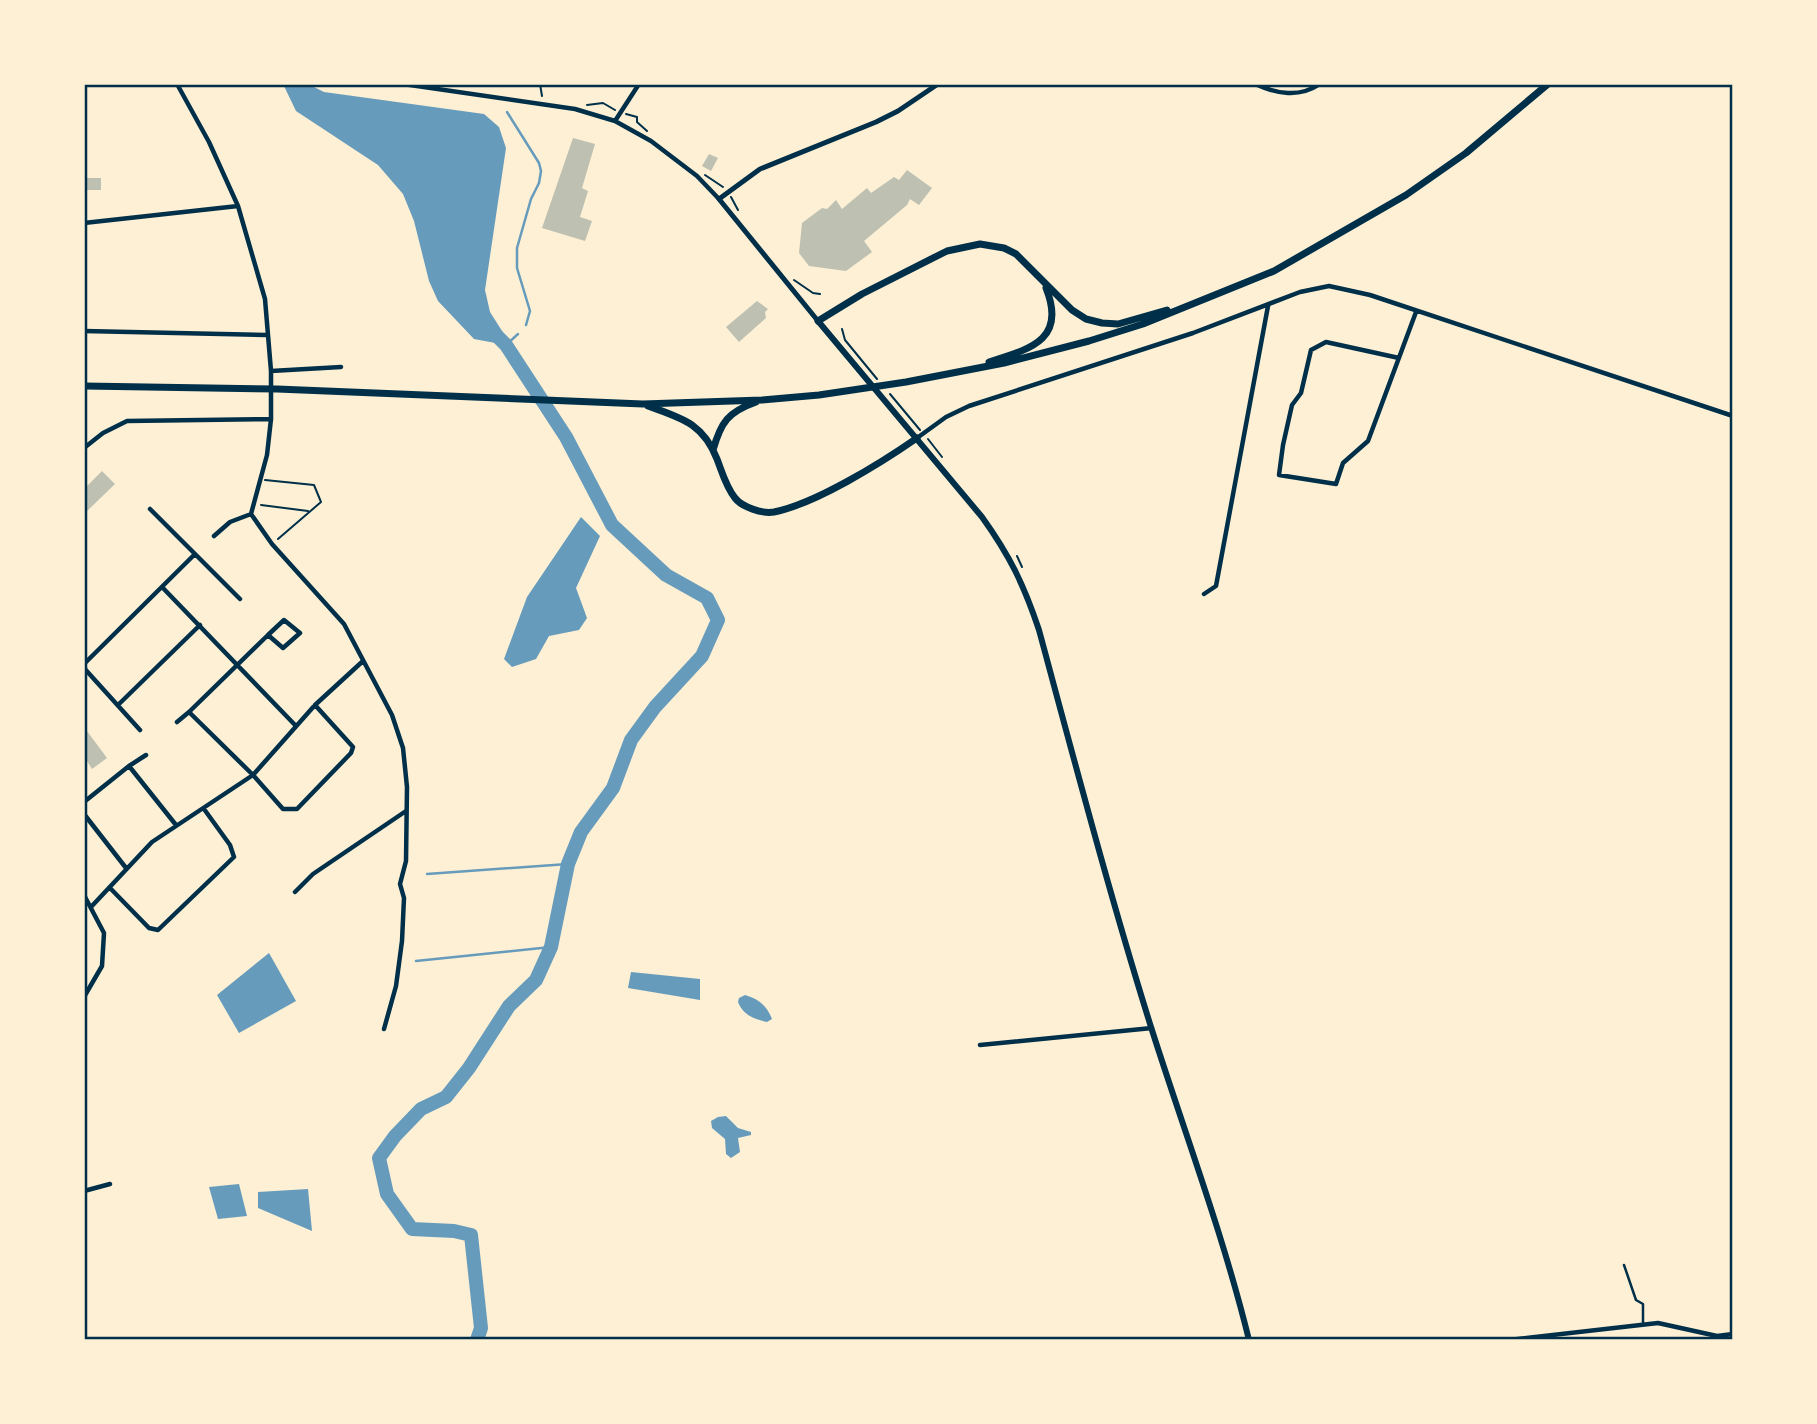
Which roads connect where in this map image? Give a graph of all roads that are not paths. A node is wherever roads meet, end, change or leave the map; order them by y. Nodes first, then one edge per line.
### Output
1 (177, 84) edge
2 (403, 84) edge
3 (639, 84) edge
4 (937, 84) edge
5 (1255, 84) edge
6 (1320, 84) edge
7 (1549, 84) edge
8 (425, 85) edge
9 (615, 121) junction
10 (719, 199) junction
11 (238, 206) junction
12 (84, 223) edge
13 (1044, 284) junction
14 (1214, 296) junction
15 (1268, 305) junction
16 (1416, 312) junction
17 (818, 321) junction
18 (84, 331) edge
19 (267, 335) junction
20 (1399, 358) junction
21 (341, 367) dead end
22 (271, 371) junction
23 (951, 374) junction
24 (84, 386) edge
25 (762, 400) junction
26 (643, 404) junction
27 (1733, 416) edge
28 (271, 419) junction
29 (916, 438) junction
30 (84, 448) edge
31 (713, 450) junction
32 (150, 509) dead end
33 (251, 514) junction
34 (214, 536) dead end
35 (195, 554) junction
36 (162, 587) junction
37 (1204, 594) dead end
38 (240, 599) dead end
39 (200, 625) junction
40 (268, 635) junction
41 (363, 661) junction
42 (238, 665) junction
43 (84, 666) edge
44 (118, 705) junction
45 (315, 705) junction
46 (188, 712) junction
47 (177, 722) dead end
48 (296, 726) junction
49 (140, 730) dead end
50 (146, 755) dead end
51 (129, 766) junction
52 (253, 775) junction
53 (84, 802) edge
54 (204, 809) junction
55 (406, 810) junction
56 (84, 814) edge
57 (176, 825) junction
58 (126, 867) junction
59 (110, 888) junction
60 (295, 892) dead end
61 (84, 895) edge
62 (91, 906) junction
63 (84, 997) edge
64 (384, 1028) dead end
65 (1152, 1028) junction
66 (980, 1045) dead end
67 (110, 1184) dead end
68 (84, 1191) edge
69 (1624, 1265) dead end
70 (1643, 1325) junction
71 (1733, 1334) edge
72 (1249, 1340) edge
73 (1509, 1340) edge

1 - 11 street
2 - 8 street
3 - 9 street
4 - 10 street
5 - 6 street
7 - 14 main road
8 - 9 street
9 - 10 street
10 - 17 street
11 - 12 street
11 - 19 street
13 - 14 main road
13 - 17 main road
13 - 23 main road
14 - 23 main road
15 - 16 street
15 - 29 street
15 - 37 street
16 - 20 street
16 - 27 street
17 - 29 main road
18 - 19 street
19 - 22 street
20 - 20 street
21 - 22 street
22 - 28 street
23 - 25 main road
24 - 26 main road
25 - 26 main road
25 - 31 main road
26 - 31 main road
28 - 30 street
28 - 33 street
29 - 31 main road
29 - 65 main road
32 - 35 street
33 - 34 street
33 - 41 street
35 - 36 street
35 - 38 street
36 - 39 street
36 - 43 street
39 - 42 street
39 - 44 street
40 - 40 street
40 - 42 street
41 - 45 street
41 - 55 street
42 - 46 street
42 - 48 street
43 - 44 street
44 - 49 street
45 - 48 street
45 - 52 street
46 - 47 street
46 - 52 street
48 - 52 street
50 - 51 street
51 - 53 street
51 - 57 street
52 - 54 street
54 - 57 street
54 - 59 street
55 - 60 street
55 - 64 street
56 - 58 street
57 - 58 street
58 - 59 street
59 - 62 street
61 - 62 street
62 - 63 street
65 - 66 street
65 - 72 main road
67 - 68 street
69 - 70 lane
70 - 71 street
70 - 73 street

